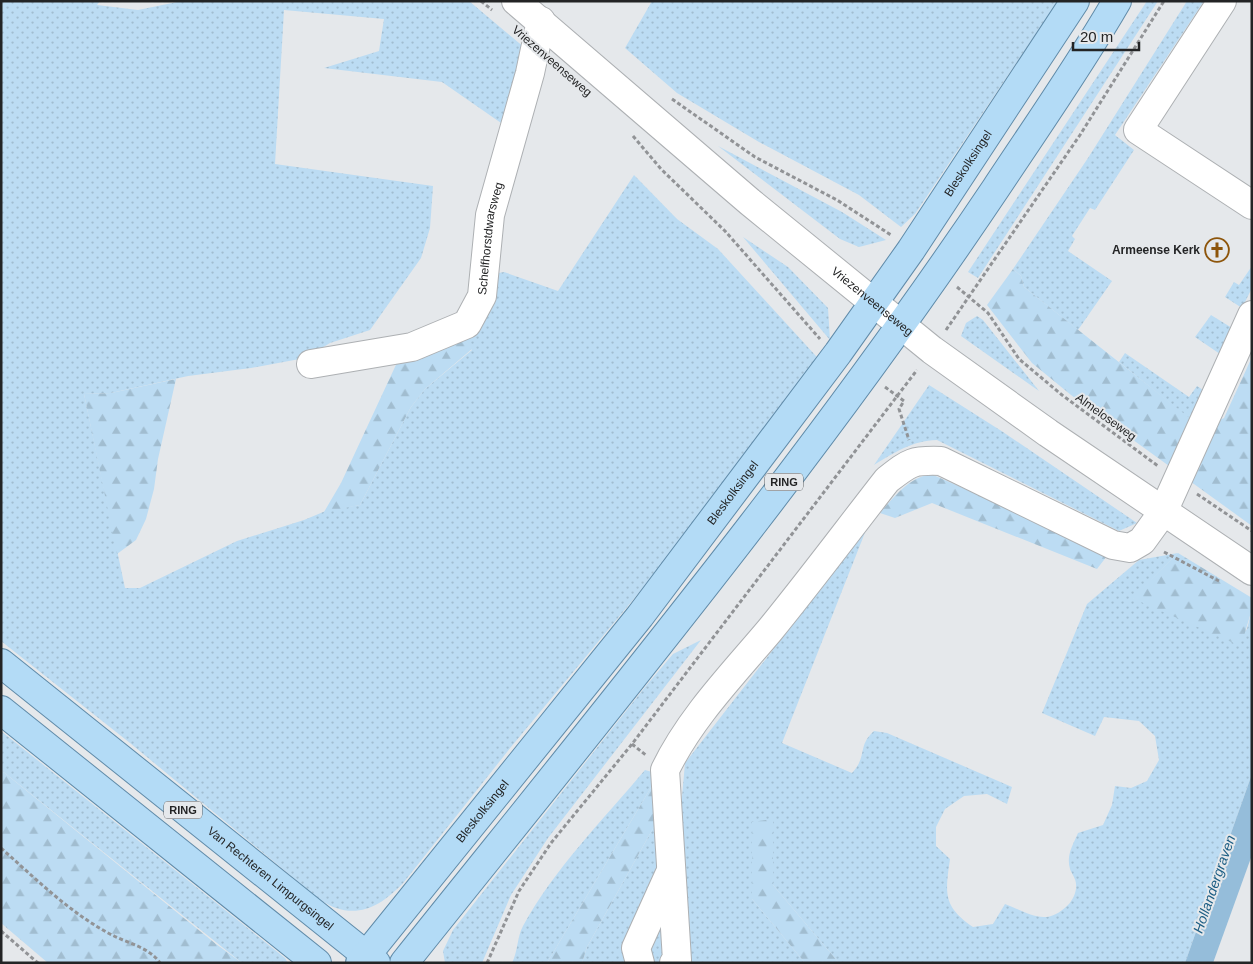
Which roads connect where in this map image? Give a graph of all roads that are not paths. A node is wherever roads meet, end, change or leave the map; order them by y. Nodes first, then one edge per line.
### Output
1 (1075, 1) edge
2 (1118, 1) edge
3 (1222, 1) edge
4 (508, 8) edge
5 (541, 20) junction
6 (1252, 205) edge
7 (875, 302) junction
8 (1252, 315) edge
9 (902, 325) junction
10 (310, 364) dead end
11 (1163, 512) junction
12 (1252, 571) edge
13 (1, 663) edge
14 (1, 710) edge
15 (671, 871) junction
16 (367, 960) edge
17 (317, 963) edge
18 (404, 963) edge
19 (640, 963) edge
20 (674, 963) edge

1 - 7 main road, Bleskolksingel / RING
2 - 9 main road, RING
3 - 6 street
4 - 5 street, Vriezenveenseweg
5 - 7 street, Vriezenveenseweg
5 - 10 street, Schelfhorstdwarsweg
7 - 9 street, Vriezenveenseweg
7 - 16 main road, Bleskolksingel / RING
8 - 11 street
9 - 11 street, Vriezenveenseweg
9 - 18 main road, RING
11 - 12 street, Vriezenveenseweg
11 - 15 street
13 - 16 main road, Van Rechteren Limpurgsingel / RING
14 - 17 main road, RING
15 - 19 street
15 - 20 street

